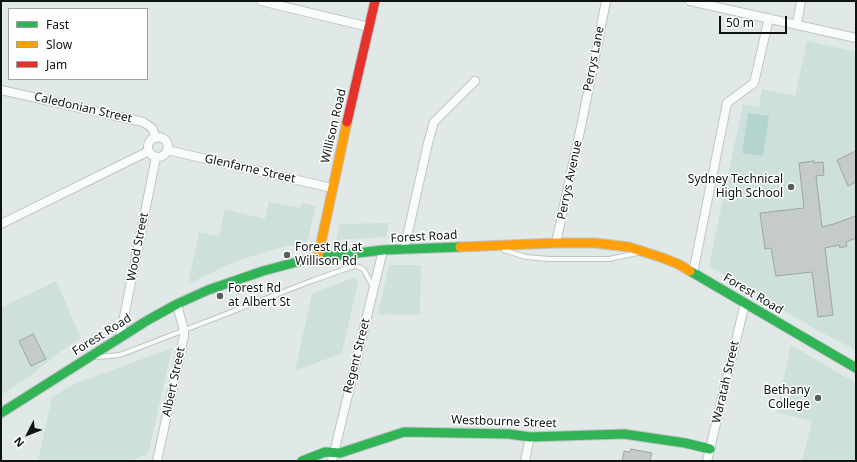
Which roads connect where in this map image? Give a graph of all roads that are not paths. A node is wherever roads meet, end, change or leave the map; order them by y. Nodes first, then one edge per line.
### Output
1 (261, 1) edge
2 (375, 1) edge
3 (606, 1) edge
4 (690, 1) edge
5 (801, 1) edge
6 (770, 18) junction
7 (797, 24) junction
8 (369, 27) junction
9 (856, 38) edge
10 (475, 81) dead end
11 (1, 90) edge
12 (583, 117) joint
13 (156, 138) junction
14 (167, 150) junction
15 (149, 151) junction
16 (156, 157) junction
17 (332, 188) junction
18 (1, 224) edge
19 (556, 243) junction
20 (491, 246) junction
21 (383, 250) junction
22 (404, 250) junction
23 (645, 252) junction
24 (318, 257) junction
25 (693, 273) junction
26 (374, 288) junction
27 (745, 303) junction
28 (177, 304) junction
29 (184, 331) junction
30 (120, 337) junction
31 (87, 358) junction
32 (856, 368) edge
33 (1, 413) edge
34 (530, 437) junction
35 (710, 449) junction
36 (332, 457) edge
37 (157, 461) edge
38 (302, 461) edge
39 (525, 461) edge
40 (707, 461) edge

1 - 8 street
2 - 8 main road, Willison Road
3 - 12 street, Perrys Lane
4 - 6 street
5 - 7 street
6 - 7 street
6 - 25 street
7 - 9 street
8 - 17 main road, Willison Road
10 - 22 street
11 - 13 street, Caledonian Street
12 - 19 street, Perrys Avenue
13 - 14 street
13 - 15 street
14 - 16 street
14 - 17 street, Glenfarne Street
15 - 16 street
15 - 18 street
16 - 30 street, Wood Street
17 - 24 main road, Willison Road
19 - 20 main road, Forest Road
19 - 23 main road, Forest Road
20 - 22 main road, Forest Road
20 - 23 lane
21 - 22 main road, Forest Road
21 - 24 main road, Forest Road
21 - 26 street, Regent Street
23 - 25 main road, Forest Road
24 - 28 main road, Forest Road
25 - 27 main road, Forest Road
26 - 29 lane
26 - 36 street, Regent Street
27 - 32 main road, Forest Road
27 - 35 street, Waratah Street
28 - 29 street, Albert Street
28 - 30 main road, Forest Road
29 - 31 lane
29 - 37 street, Albert Street
30 - 31 main road, Forest Road
31 - 33 main road, Forest Road
34 - 35 main road, Westbourne Street
34 - 36 main road, Westbourne Street
34 - 39 street
35 - 40 street, Waratah Street
36 - 38 main road, Westbourne Street

